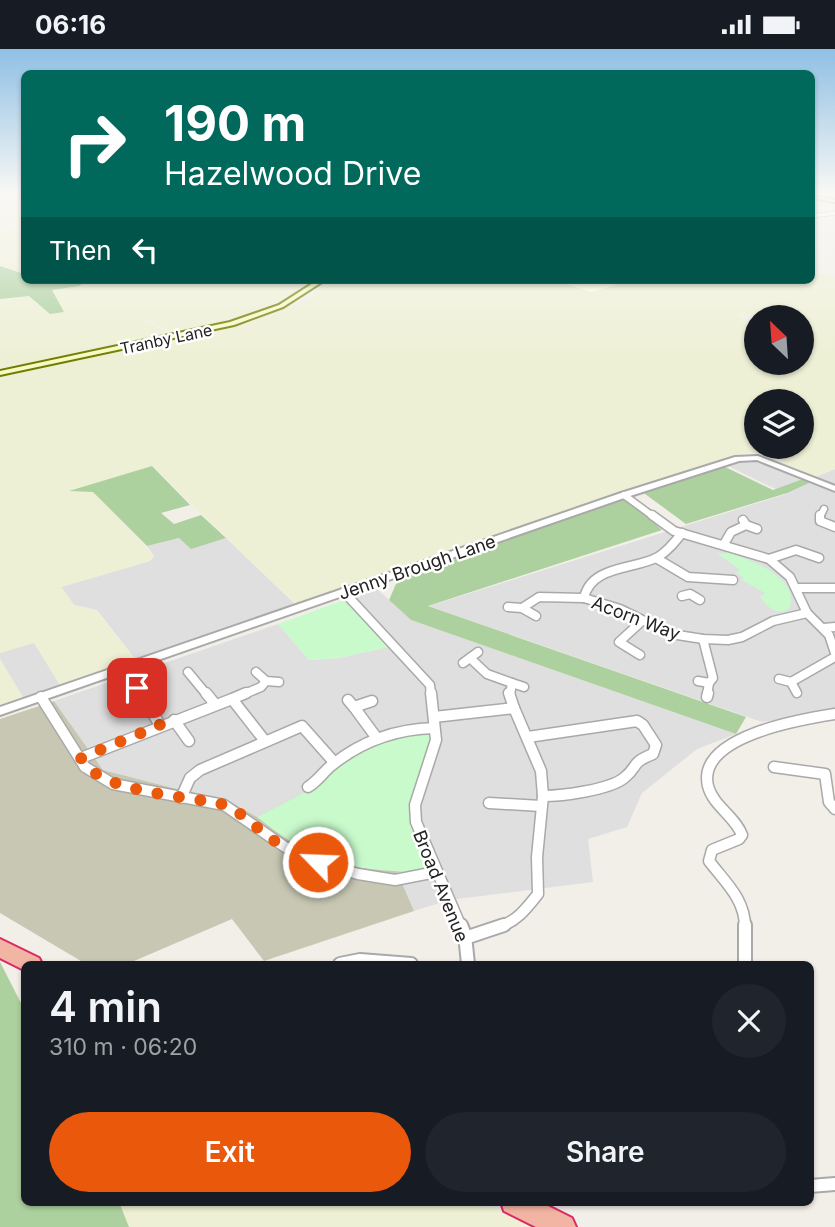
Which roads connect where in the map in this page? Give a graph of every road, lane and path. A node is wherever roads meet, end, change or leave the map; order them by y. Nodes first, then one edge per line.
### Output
1 (316, 284) edge
2 (0, 373) edge
3 (835, 489) edge
4 (624, 495) junction
5 (824, 509) dead end
6 (810, 516) dead end
7 (819, 517) junction
8 (835, 527) edge
9 (757, 529) dead end
10 (682, 533) junction
11 (724, 544) junction
12 (656, 558) junction
13 (819, 558) dead end
14 (769, 559) junction
15 (694, 578) junction
16 (737, 581) dead end
17 (797, 588) junction
18 (835, 588) edge
19 (344, 592) junction
20 (584, 598) junction
21 (700, 600) dead end
22 (508, 607) dead end
23 (523, 608) junction
24 (807, 613) junction
25 (536, 616) dead end
26 (642, 621) junction
27 (835, 627) edge
28 (824, 628) junction
29 (704, 639) junction
30 (478, 652) dead end
31 (640, 655) dead end
32 (835, 655) edge
33 (188, 672) dead end
34 (256, 672) dead end
35 (779, 679) dead end
36 (266, 681) junction
37 (279, 681) dead end
38 (698, 681) dead end
39 (791, 682) junction
40 (512, 683) junction
41 (709, 683) junction
42 (524, 687) dead end
43 (137, 688) dead end
44 (797, 693) dead end
45 (41, 697) junction
46 (707, 697) dead end
47 (232, 699) junction
48 (372, 701) dead end
49 (215, 704) junction
50 (514, 708) junction
51 (0, 711) edge
52 (835, 714) edge
53 (174, 720) junction
54 (434, 722) junction
55 (160, 725) junction
56 (376, 737) junction
57 (528, 737) junction
58 (189, 741) dead end
59 (265, 741) junction
60 (81, 758) junction
61 (334, 762) junction
62 (774, 767) dead end
63 (308, 787) dead end
64 (180, 798) junction
65 (542, 801) junction
66 (489, 803) dead end
67 (835, 809) edge
68 (436, 872) junction
69 (465, 938) junction
70 (0, 948) edge
71 (26, 961) edge
72 (355, 961) edge
73 (373, 961) edge
74 (468, 961) edge
75 (745, 961) edge
76 (835, 1184) edge
77 (814, 1186) edge
78 (521, 1206) edge
79 (563, 1227) edge

1 - 2 main road, Tranby Lane
3 - 4 street, Jenny Brough Lane
4 - 10 street
4 - 19 street, Jenny Brough Lane
5 - 7 street
6 - 7 street
7 - 8 street
9 - 11 street
10 - 11 street
10 - 12 street, Acorn Way
11 - 14 street
12 - 15 street
12 - 20 street, Acorn Way
13 - 14 street
14 - 17 street
15 - 16 street
15 - 21 street
17 - 18 street
17 - 24 street
19 - 45 street, Jenny Brough Lane
19 - 54 street, Broad Avenue
20 - 23 street
20 - 26 street, Acorn Way
22 - 23 street
23 - 25 street
24 - 28 street
24 - 29 street, Acorn Way
26 - 29 street, Acorn Way
26 - 31 street
27 - 28 street
28 - 32 street
29 - 41 street
30 - 40 street
32 - 39 street
33 - 49 street
34 - 36 street
35 - 39 street
36 - 37 street
36 - 47 street
38 - 41 street
39 - 44 street
40 - 42 street
40 - 50 street
41 - 46 street
43 - 55 street
45 - 51 street, Jenny Brough Lane
45 - 60 street
47 - 49 street
47 - 59 street
48 - 56 street
49 - 53 street
50 - 54 street
50 - 57 street
52 - 75 street
53 - 55 street
53 - 58 street
54 - 56 street
54 - 68 street, Broad Avenue
55 - 60 street
56 - 61 street
57 - 65 street
57 - 65 street
59 - 61 street
59 - 64 street
60 - 64 street
61 - 63 street
62 - 67 street
64 - 68 street
65 - 66 street
65 - 69 street
68 - 69 street, Broad Avenue
69 - 74 street, Broad Avenue
70 - 71 highway
72 - 73 street
76 - 77 street
78 - 79 highway

